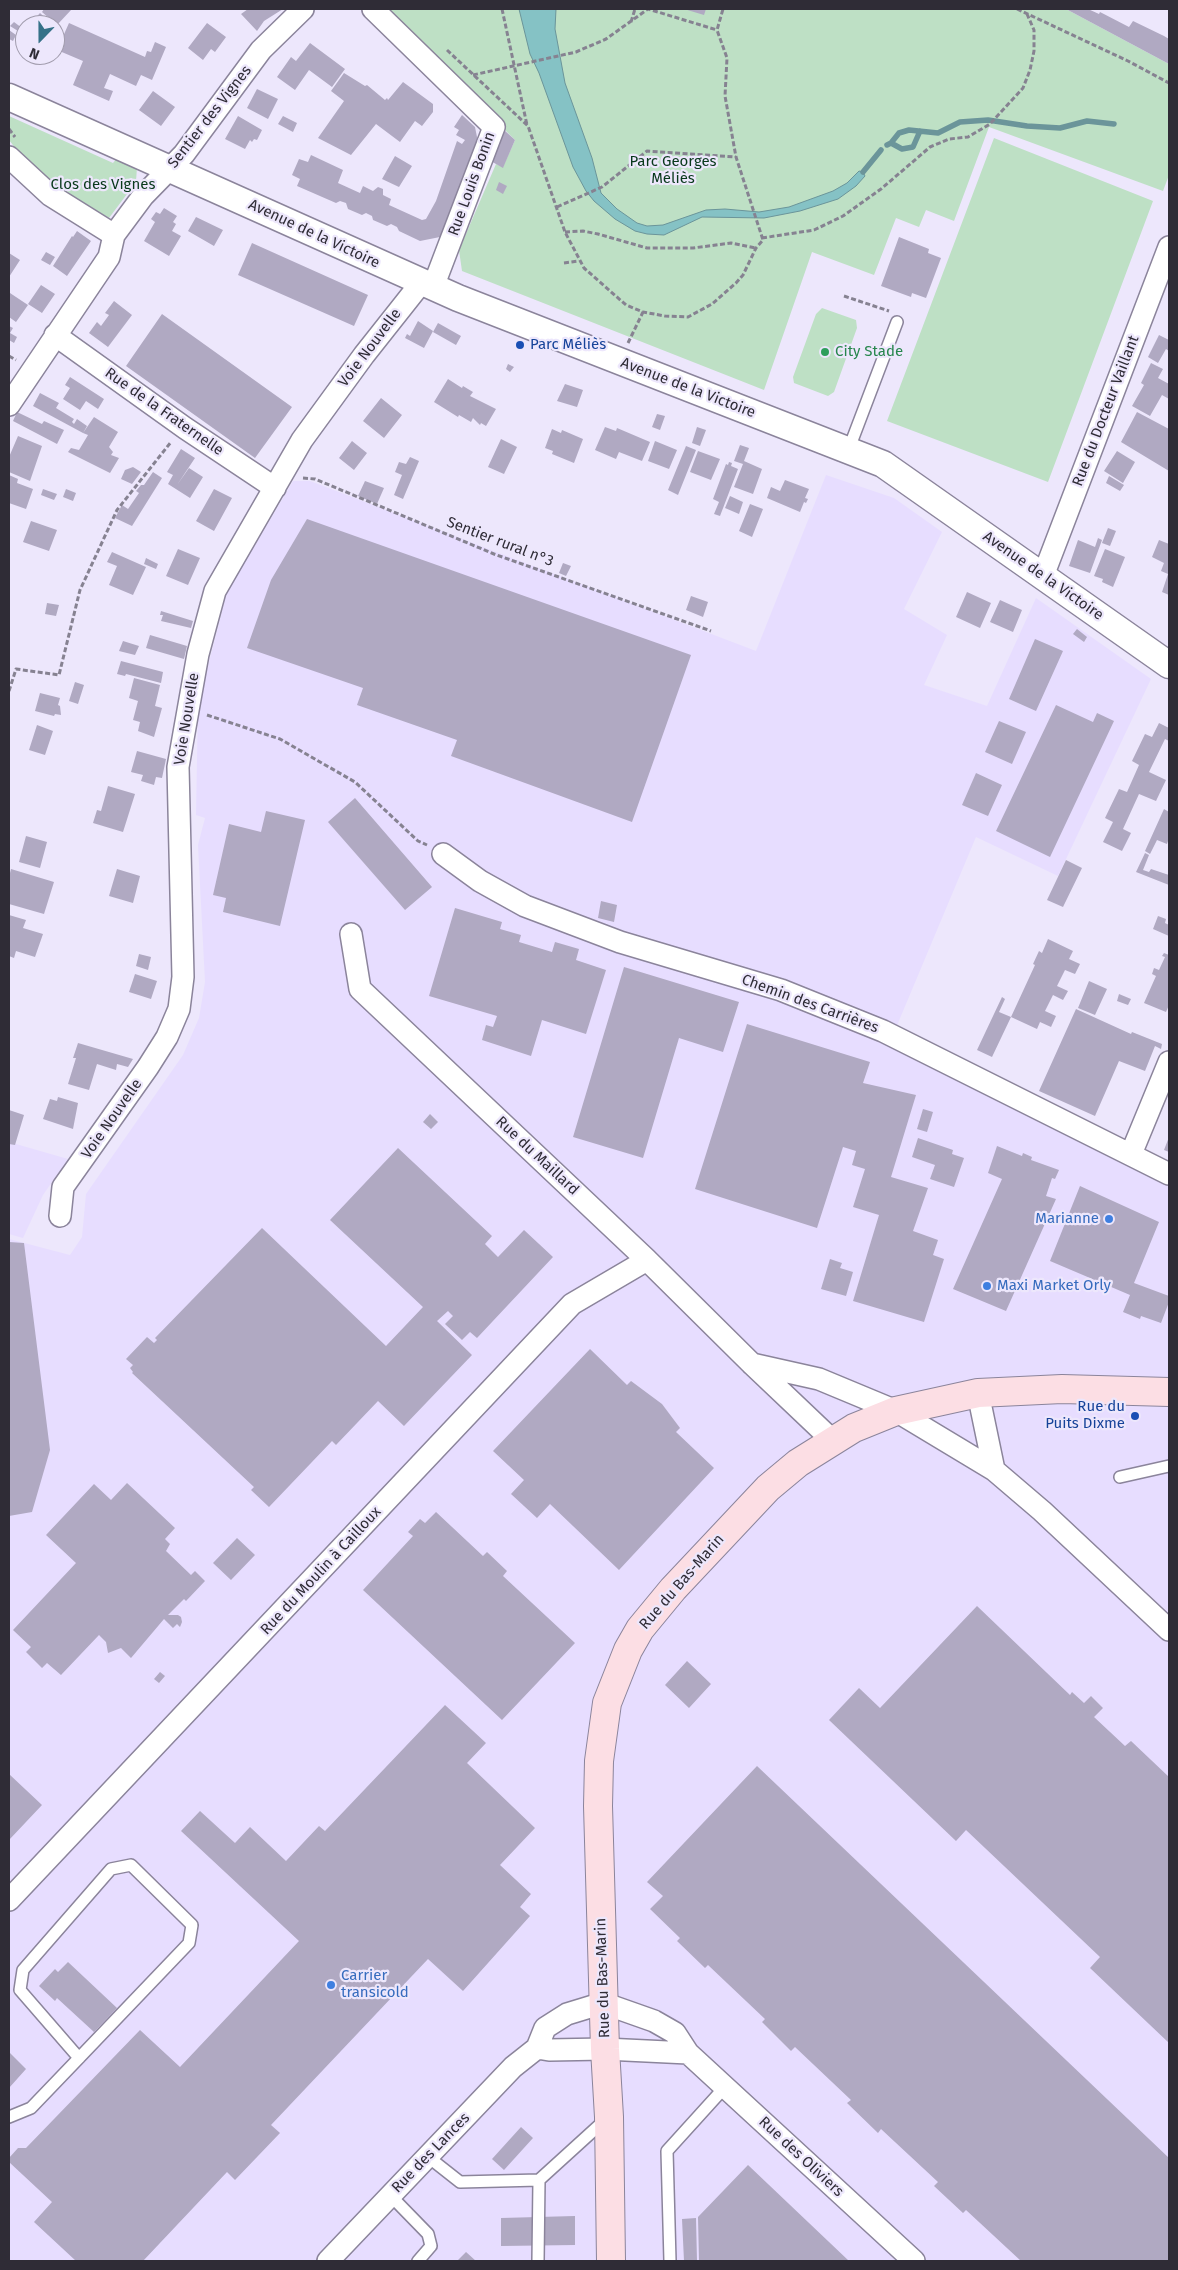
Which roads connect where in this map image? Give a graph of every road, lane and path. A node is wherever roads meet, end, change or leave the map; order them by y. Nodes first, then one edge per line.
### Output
1 (303, 9) edge
2 (373, 9) edge
3 (502, 9) edge
4 (635, 9) edge
5 (648, 9) edge
6 (723, 9) edge
7 (1017, 9) edge
8 (1027, 14) junction
9 (631, 22) junction
10 (717, 30) junction
11 (443, 47) dead end
12 (516, 64) junction
13 (473, 74) junction
14 (1169, 83) edge
15 (9, 97) edge
16 (528, 126) junction
17 (9, 129) edge
18 (14, 149) edge
19 (736, 157) junction
20 (171, 169) junction
21 (557, 207) junction
22 (565, 232) junction
23 (114, 235) junction
24 (762, 238) junction
25 (1169, 247) edge
26 (756, 248) junction
27 (579, 262) junction
28 (564, 263) dead end
29 (427, 285) junction
30 (844, 296) dead end
31 (643, 312) junction
32 (897, 322) joint
33 (55, 335) junction
34 (618, 360) junction
35 (9, 405) edge
36 (185, 428) junction
37 (848, 450) junction
38 (278, 482) junction
39 (1043, 576) junction
40 (711, 631) dead end
41 (1169, 665) edge
42 (9, 691) edge
43 (188, 709) junction
44 (443, 854) joint
45 (351, 934) dead end
46 (1169, 1062) edge
47 (1131, 1154) junction
48 (1169, 1174) edge
49 (60, 1216) dead end
50 (647, 1260) junction
51 (752, 1364) junction
52 (1169, 1392) edge
53 (978, 1393) junction
54 (896, 1411) junction
55 (832, 1440) junction
56 (1169, 1466) edge
57 (994, 1470) junction
58 (1120, 1477) dead end
59 (1169, 1630) edge
60 (9, 1900) edge
61 (603, 2003) junction
62 (537, 2048) junction
63 (604, 2048) junction
64 (688, 2053) junction
65 (79, 2058) junction
66 (725, 2087) junction
67 (9, 2117) edge
68 (609, 2117) junction
69 (427, 2156) junction
70 (539, 2180) junction
71 (390, 2195) junction
72 (337, 2258) edge
73 (418, 2261) edge
74 (538, 2261) edge
75 (611, 2261) edge
76 (670, 2261) edge
77 (914, 2261) edge

1 - 20 street, Sentier des Vignes
2 - 29 street, Rue Louis Bonin
3 - 12 path
4 - 9 path
5 - 9 path
5 - 10 path
6 - 10 path
7 - 8 path
8 - 14 path
8 - 24 path
9 - 12 path
10 - 19 path
11 - 13 path
12 - 13 path
12 - 16 path
13 - 16 path
15 - 20 street, Avenue de la Victoire
16 - 21 path
17 - 18 path
18 - 23 street
19 - 21 path
19 - 24 path
20 - 23 street, Sentier des Vignes
20 - 29 street, Avenue de la Victoire
21 - 22 path
22 - 26 path
22 - 27 path
23 - 33 street, Sentier des Vignes
24 - 26 path
25 - 39 street, Rue du Docteur Vaillant
26 - 31 path
27 - 28 path
27 - 31 path
29 - 34 street, Avenue de la Victoire
29 - 38 street, Voie Nouvelle
30 - 32 path
31 - 34 path
32 - 37 lane
33 - 35 street, Sentier des Vignes
33 - 36 street, Rue de la Fraternelle
34 - 37 street, Avenue de la Victoire
36 - 38 street, Rue de la Fraternelle
36 - 42 path
37 - 39 street, Avenue de la Victoire
38 - 40 path, Sentier rural n°3
38 - 43 street, Voie Nouvelle
39 - 41 street, Avenue de la Victoire
43 - 44 path
43 - 49 street, Voie Nouvelle
44 - 47 street, Chemin des Carrières
45 - 50 street, Rue du Maillard
46 - 47 street
47 - 48 street, Chemin des Carrières
50 - 51 street, Rue du Maillard
50 - 60 street, Rue du Moulin à Cailloux
51 - 54 street
51 - 55 street, Rue du Maillard
52 - 53 main road, Rue du Bas-Marin
53 - 54 main road, Rue du Bas-Marin
53 - 57 street
54 - 55 main road, Rue du Bas-Marin
54 - 57 street
55 - 61 main road, Rue du Bas-Marin
56 - 58 lane
57 - 59 street
61 - 62 street, Rue des Lances
61 - 63 main road, Rue du Bas-Marin
61 - 64 street, Rue des Oliviers
62 - 63 street
62 - 69 street, Rue des Lances
63 - 64 street
63 - 68 main road, Rue du Bas-Marin
64 - 66 street, Rue des Oliviers
65 - 65 lane
65 - 67 lane
66 - 76 lane
66 - 77 street, Rue des Oliviers
68 - 70 lane
68 - 75 main road, Rue du Bas-Marin
69 - 70 lane
69 - 71 street, Rue des Lances
70 - 74 lane
71 - 72 street, Rue des Lances
71 - 73 lane

